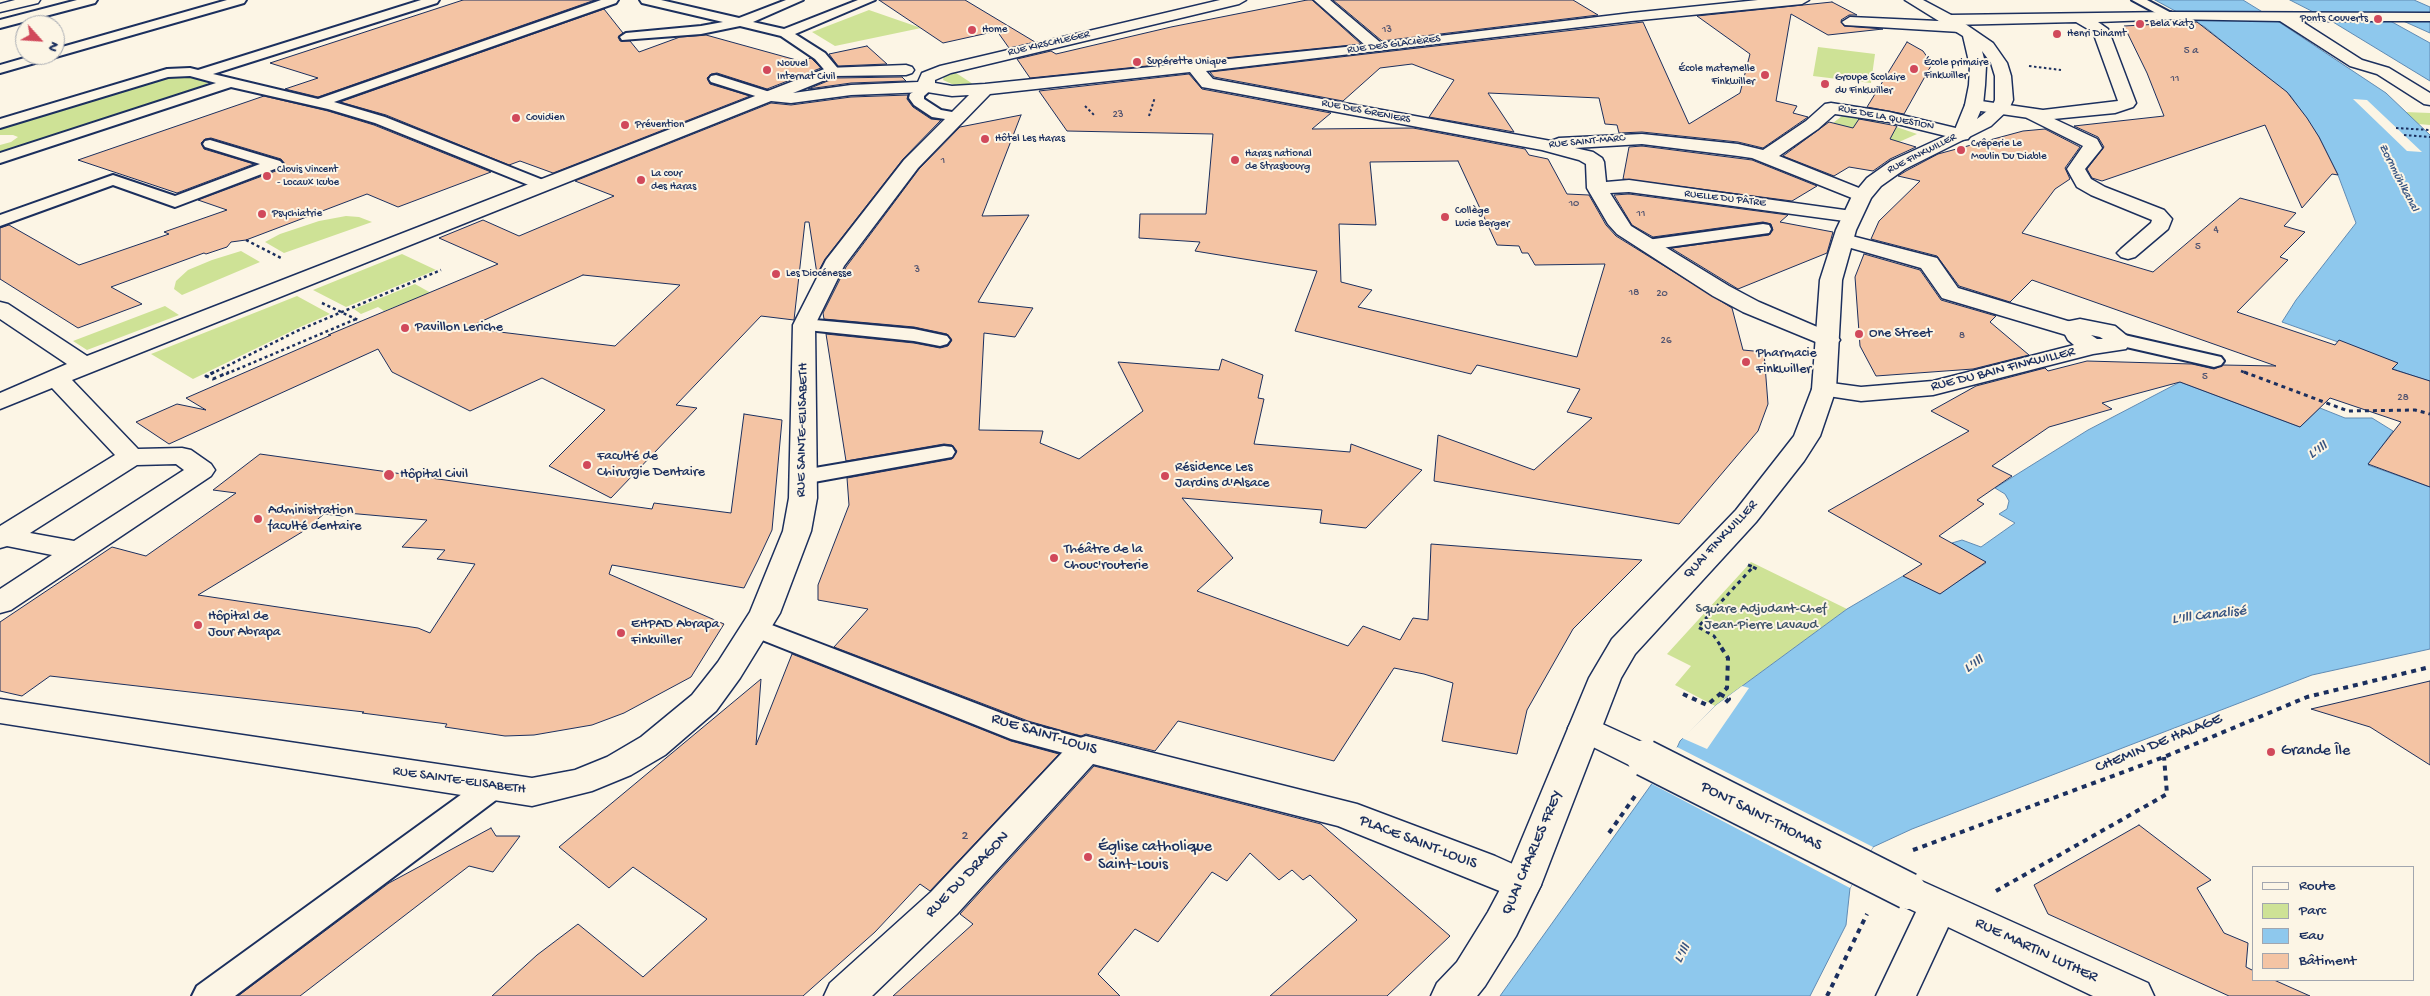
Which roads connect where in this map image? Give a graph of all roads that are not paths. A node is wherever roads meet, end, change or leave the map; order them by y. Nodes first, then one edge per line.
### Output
1 (33, 0) edge
2 (91, 0) edge
3 (240, 0) edge
4 (398, 0) edge
5 (433, 0) edge
6 (612, 0) edge
7 (646, 0) edge
8 (771, 0) edge
9 (797, 0) edge
10 (849, 0) edge
11 (869, 0) edge
12 (1239, 0) edge
13 (1321, 0) edge
14 (1802, 0) edge
15 (1912, 0) edge
16 (2138, 0) edge
17 (1612, 4) dead end
18 (0, 8) edge
19 (2171, 16) junction
20 (2276, 16) junction
21 (1631, 17) junction
22 (2430, 17) edge
23 (2075, 19) junction
24 (732, 20) junction
25 (1850, 22) dead end
26 (0, 24) edge
27 (1960, 28) junction
28 (779, 31) junction
29 (626, 37) dead end
30 (1377, 47) junction
31 (65, 50) edge
32 (15, 65) edge
33 (1195, 68) junction
34 (0, 69) edge
35 (833, 70) junction
36 (174, 72) junction
37 (937, 72) junction
38 (200, 74) junction
39 (716, 78) dead end
40 (230, 83) junction
41 (927, 86) junction
42 (985, 89) junction
43 (768, 96) junction
44 (2430, 100) edge
45 (318, 103) junction
46 (1974, 105) junction
47 (2000, 109) junction
48 (2033, 114) junction
49 (958, 117) junction
50 (0, 124) edge
51 (1962, 135) junction
52 (210, 144) dead end
53 (1543, 146) junction
54 (1765, 157) junction
55 (0, 158) edge
56 (542, 185) junction
57 (1597, 188) junction
58 (1862, 196) junction
59 (1852, 216) junction
60 (0, 221) edge
61 (1764, 228) dead end
62 (1844, 240) junction
63 (1647, 245) junction
64 (2128, 253) dead end
65 (0, 309) edge
66 (804, 325) junction
67 (2073, 330) junction
68 (940, 340) dead end
69 (1828, 340) junction
70 (2120, 340) junction
71 (2092, 347) junction
72 (2214, 361) road end
73 (85, 364) junction
74 (55, 379) junction
75 (1824, 390) junction
76 (0, 402) edge
77 (944, 452) dead end
78 (131, 457) junction
79 (803, 478) junction
80 (1, 537) edge
81 (79, 551) junction
82 (0, 603) edge
83 (756, 628) junction
84 (0, 711) edge
85 (1585, 728) junction
86 (1086, 749) junction
87 (494, 786) junction
88 (1313, 805) joint
89 (1522, 885) junction
90 (1922, 898) junction
91 (209, 996) edge
92 (844, 996) edge
93 (1451, 996) edge
94 (1896, 996) edge
95 (2134, 996) edge

1 - 18 street
2 - 26 lane
3 - 31 lane
4 - 36 lane
5 - 38 lane
6 - 45 lane
7 - 24 lane
8 - 24 lane
9 - 24 lane
10 - 28 lane
11 - 28 lane
12 - 37 street, RUE KIRSCHLEGER
13 - 30 street
14 - 21 street, RUE DES GLACIÈRES
15 - 27 street
16 - 19 lane
17 - 21 street
19 - 20 street
19 - 23 street
20 - 22 street
20 - 44 street
21 - 30 street, RUE DES GLACIÈRES
23 - 27 street
23 - 27 street
23 - 48 street
24 - 28 lane
24 - 29 lane
25 - 27 street
27 - 46 street
27 - 47 street
28 - 35 lane
30 - 33 street, RUE DES GLACIÈRES
32 - 34 lane
33 - 42 street, RUE DES GLACIÈRES
33 - 53 street, RUE DES GRENIERS
35 - 37 street, RUE KIRSCHLEGER
35 - 43 street
36 - 38 lane
36 - 50 lane
37 - 41 street
38 - 40 lane
39 - 43 lane
40 - 45 lane
40 - 55 lane
41 - 42 street
41 - 43 street
41 - 49 lane
42 - 49 street, RUE SAINTE-ELISABETH
43 - 56 street
45 - 56 lane
46 - 47 street
46 - 51 street
47 - 48 street
47 - 51 street, RUE FINKWILLER
48 - 64 street
49 - 66 street, RUE SAINTE-ELISABETH
51 - 54 street, RUE DE LA QUESTION
51 - 58 street, RUE FINKWILLER
52 - 60 lane
53 - 54 street, RUE SAINT-MARC
53 - 57 street, RUE SAINT-MARC
54 - 58 street, RUE SAINT-MARC
56 - 73 street
57 - 59 street, RUELLE DU PÂTRE
57 - 63 street, RUE SAINT-MARC
58 - 59 street, RUE FINKWILLER
59 - 62 street, RUE FINKWILLER
61 - 63 lane
62 - 67 street, RUE DU BAIN FINKWILLER
62 - 69 street, RUE FINKWILLER
63 - 69 street, RUE SAINT-MARC
65 - 73 street
66 - 68 lane
66 - 79 street, RUE SAINTE-ELISABETH
67 - 70 street
67 - 71 street
69 - 75 street, QUAI FINKWILLER
70 - 71 street, RUE DU BAIN FINKWILLER
70 - 72 lane
71 - 75 street, RUE DU BAIN FINKWILLER
73 - 74 street
74 - 76 street
74 - 78 street
75 - 85 street, QUAI FINKWILLER
77 - 79 lane
78 - 80 street
78 - 81 street
79 - 83 street, RUE SAINTE-ELISABETH
80 - 81 street
81 - 82 street
83 - 86 lane, RUE SAINT-LOUIS
83 - 87 street, RUE SAINTE-ELISABETH
84 - 87 street, RUE SAINTE-ELISABETH
85 - 89 street, QUAI CHARLES FREY
85 - 90 street, PONT SAINT-THOMAS, bridge
86 - 88 street, RUE SAINT-LOUIS
86 - 92 street, RUE DU DRAGON
87 - 91 lane
88 - 89 street, PLACE SAINT-LOUIS
89 - 93 street, QUAI CHARLES FREY
90 - 94 street
90 - 95 street, RUE MARTIN LUTHER

